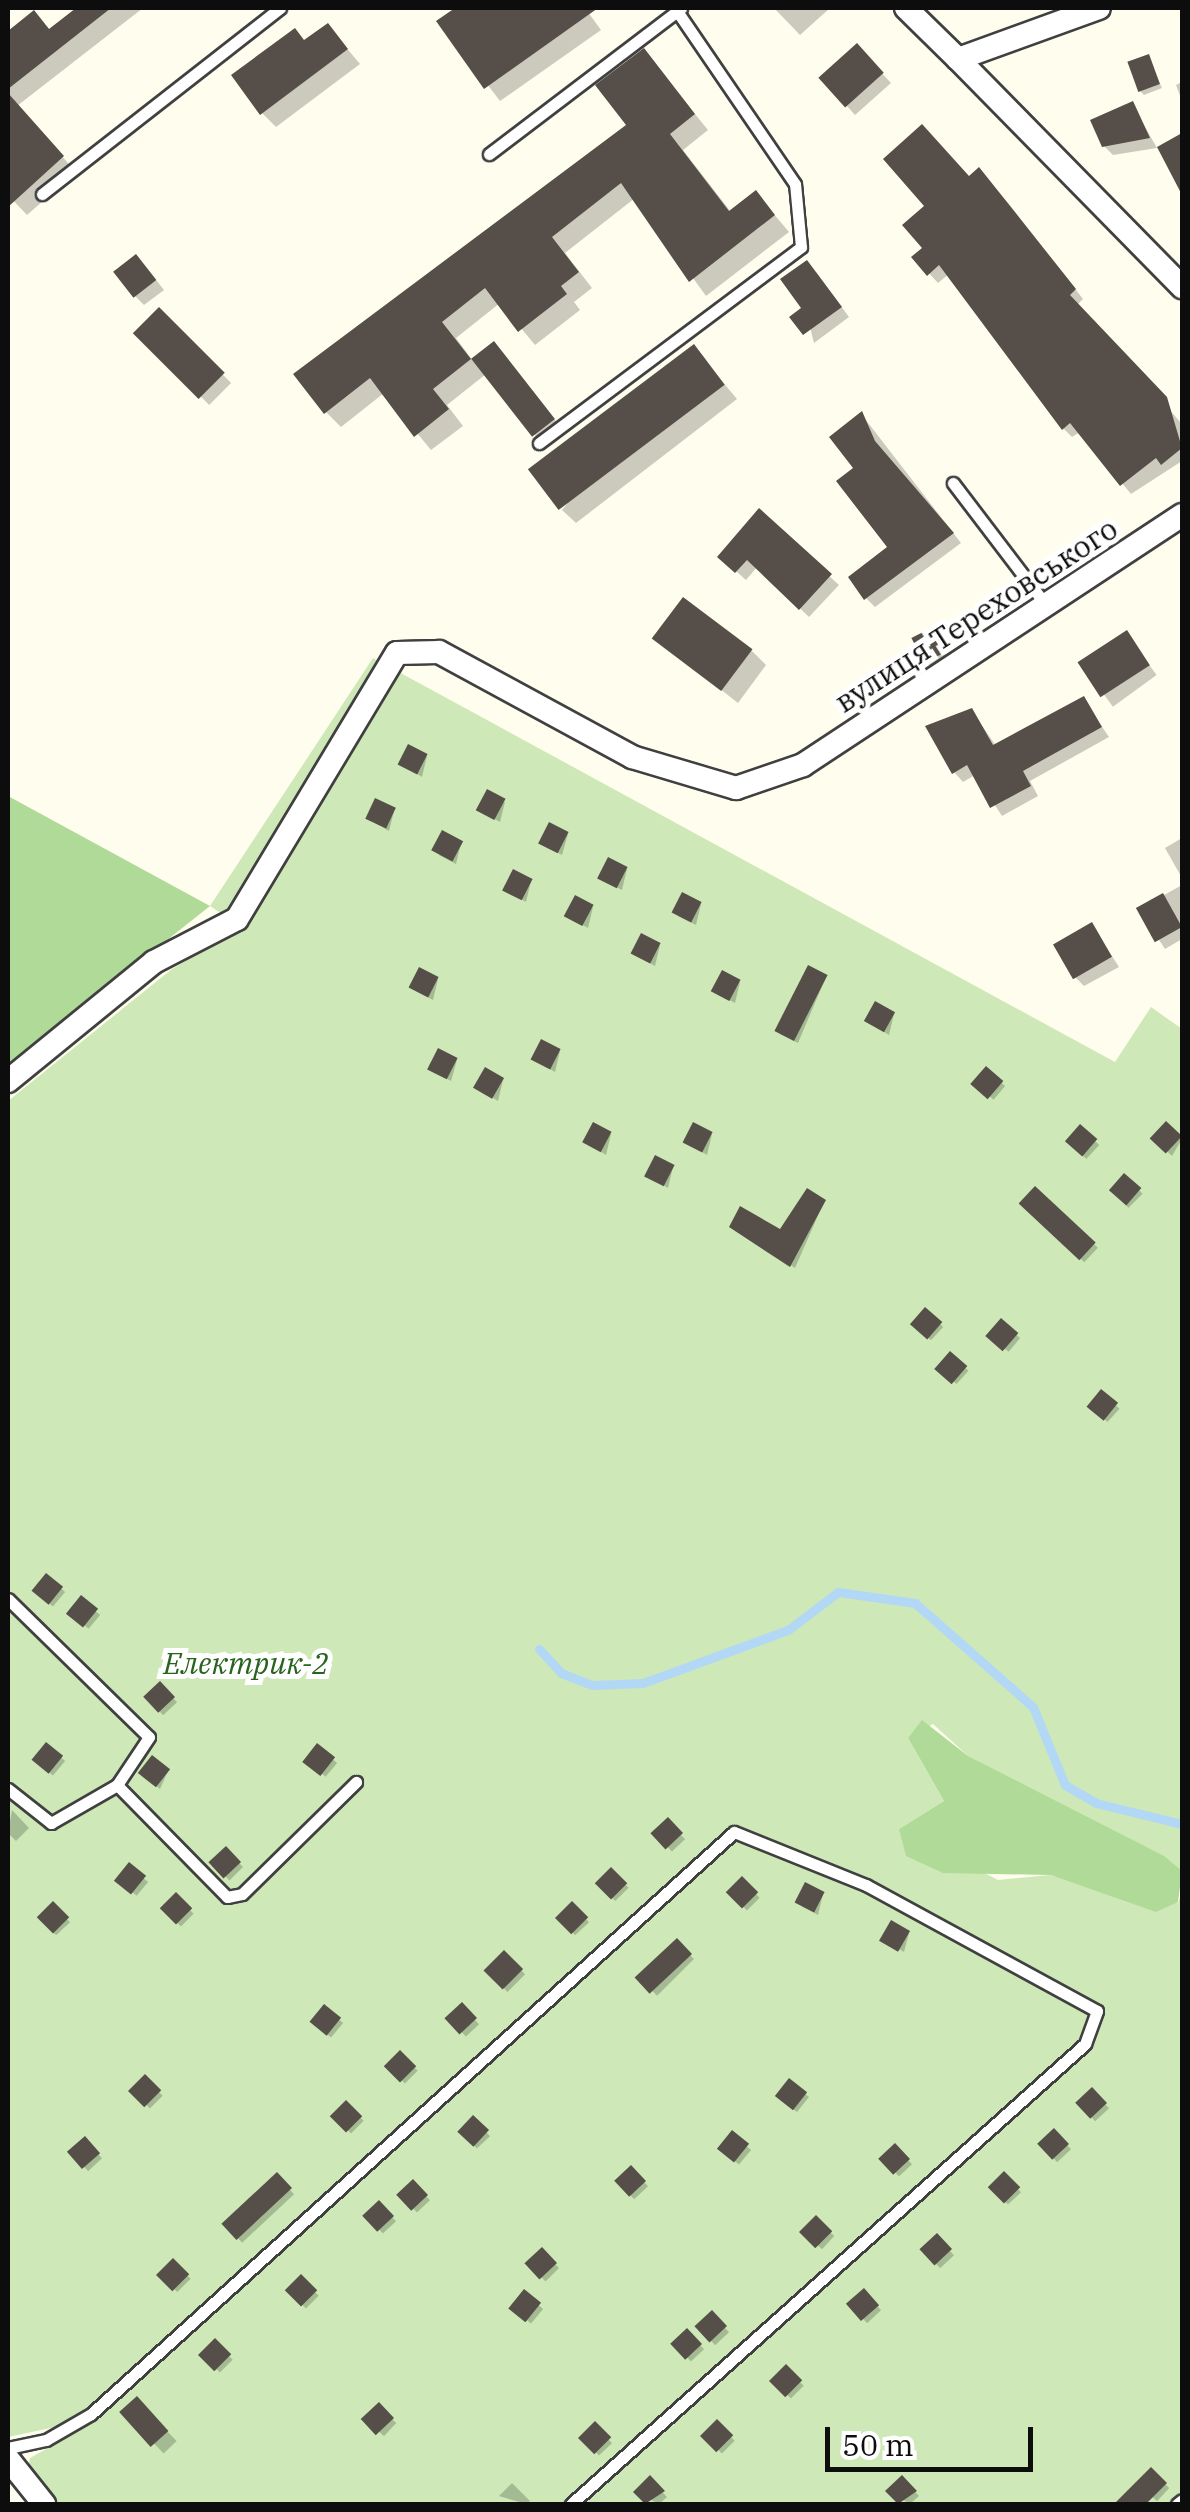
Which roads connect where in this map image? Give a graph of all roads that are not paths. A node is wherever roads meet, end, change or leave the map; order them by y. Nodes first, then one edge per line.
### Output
1 (280, 8) edge
2 (906, 8) edge
3 (1099, 8) edge
4 (679, 9) edge
5 (958, 59) junction
6 (489, 154) dead end
7 (42, 194) dead end
8 (1182, 288) edge
9 (539, 443) dead end
10 (953, 483) dead end
11 (1182, 515) edge
12 (1046, 605) junction
13 (8, 1082) edge
14 (8, 1599) edge
15 (356, 1782) dead end
16 (117, 1785) junction
17 (8, 1789) edge
18 (8, 2448) edge
19 (8, 2459) edge
20 (44, 2504) edge
21 (570, 2504) edge

1 - 7 lane
2 - 5 street
3 - 5 street
4 - 6 lane
4 - 9 lane
5 - 8 street
10 - 12 lane
11 - 12 street, вулиця Тереховського
12 - 13 street, вулиця Тереховського
14 - 16 lane
15 - 16 lane
16 - 17 lane
18 - 21 lane
19 - 20 street

